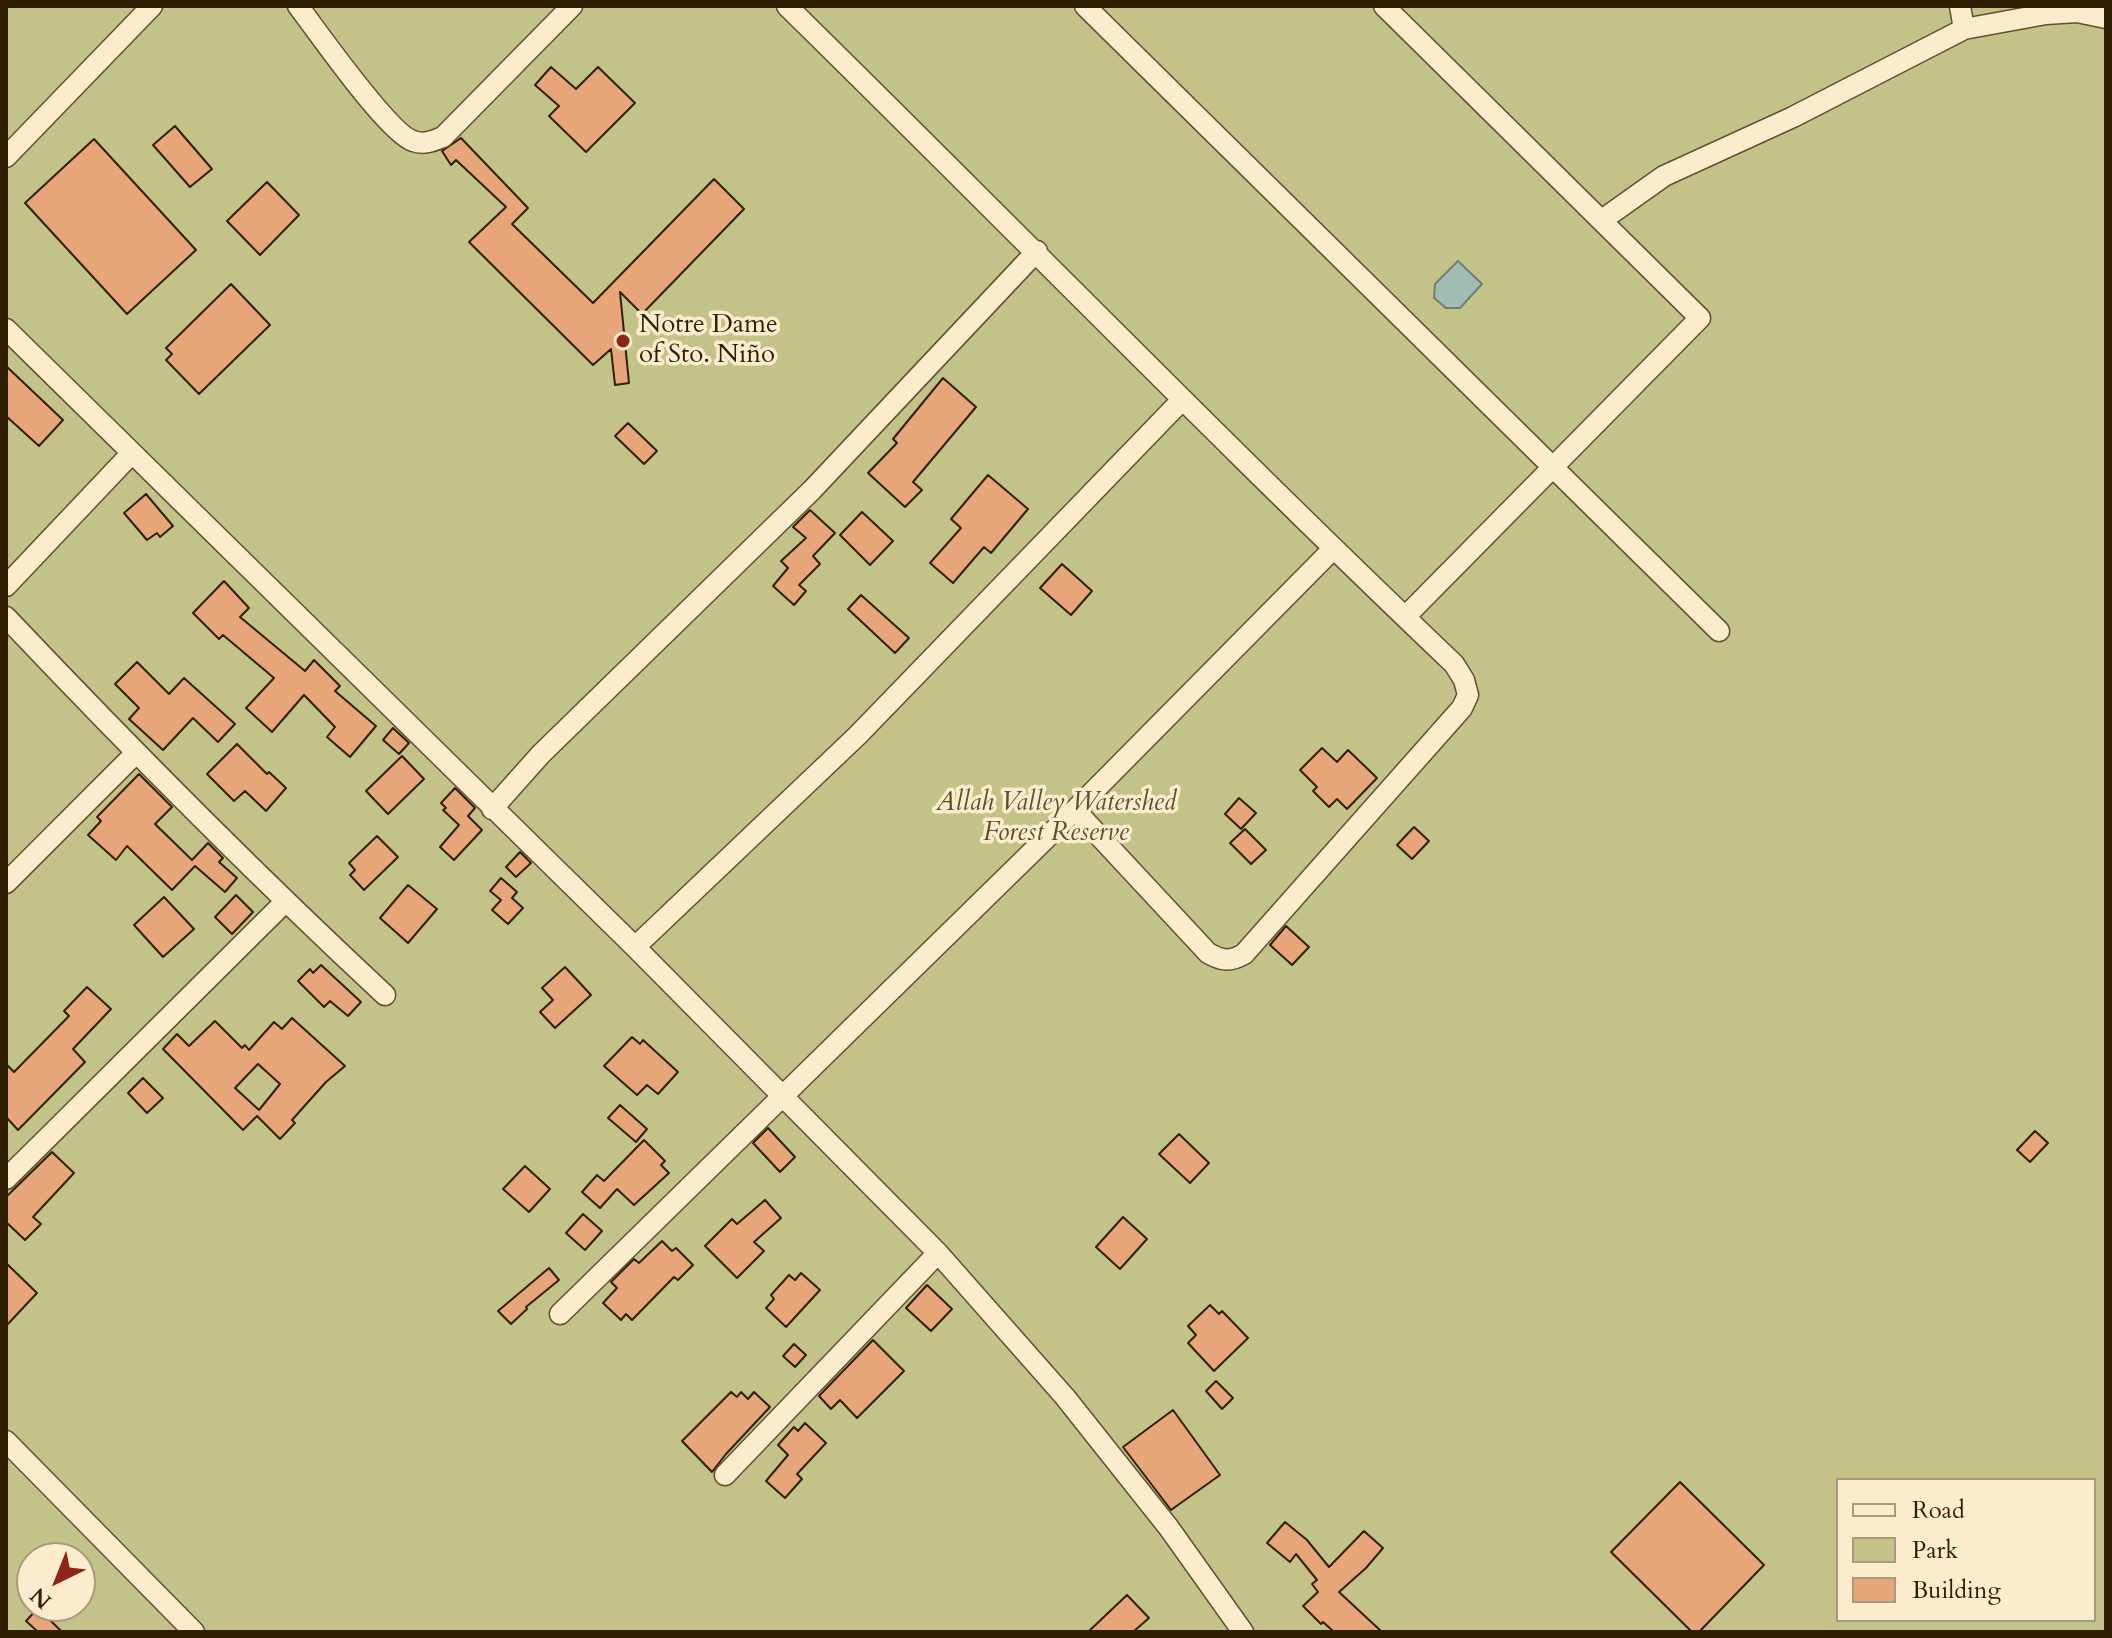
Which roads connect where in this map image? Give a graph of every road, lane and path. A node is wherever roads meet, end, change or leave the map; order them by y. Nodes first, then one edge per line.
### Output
1 (152, 6) edge
2 (298, 6) edge
3 (572, 6) edge
4 (787, 6) edge
5 (1085, 6) edge
6 (1384, 6) edge
7 (1960, 6) edge
8 (2106, 18) edge
9 (1964, 29) junction
10 (6, 157) edge
11 (1602, 220) junction
12 (1037, 251) junction
13 (6, 329) edge
14 (1182, 400) junction
15 (131, 454) junction
16 (1552, 468) junction
17 (1333, 549) junction
18 (6, 586) edge
19 (6, 617) edge
20 (1405, 617) junction
21 (1719, 631) dead end
22 (135, 754) junction
23 (492, 809) junction
24 (1075, 810) junction
25 (6, 883) edge
26 (285, 902) junction
27 (635, 947) junction
28 (385, 995) dead end
29 (782, 1096) junction
30 (6, 1179) edge
31 (938, 1253) junction
32 (560, 1314) dead end
33 (6, 1441) edge
34 (725, 1475) dead end
35 (194, 1632) edge
36 (1243, 1632) edge

1 - 10 street
2 - 3 street
4 - 12 street
5 - 16 street
6 - 11 street
7 - 9 street
8 - 9 street
9 - 11 street
11 - 16 street
12 - 14 street
12 - 23 street
13 - 15 street
14 - 17 street
14 - 27 street
15 - 18 street
15 - 23 street
16 - 20 street
16 - 21 street
17 - 20 street
17 - 24 street
19 - 22 street
20 - 24 street
22 - 25 street
22 - 26 street
23 - 27 street
24 - 29 street
26 - 28 street
26 - 30 street
27 - 29 street
29 - 31 street
29 - 32 street
31 - 34 street
31 - 36 street
33 - 35 street

